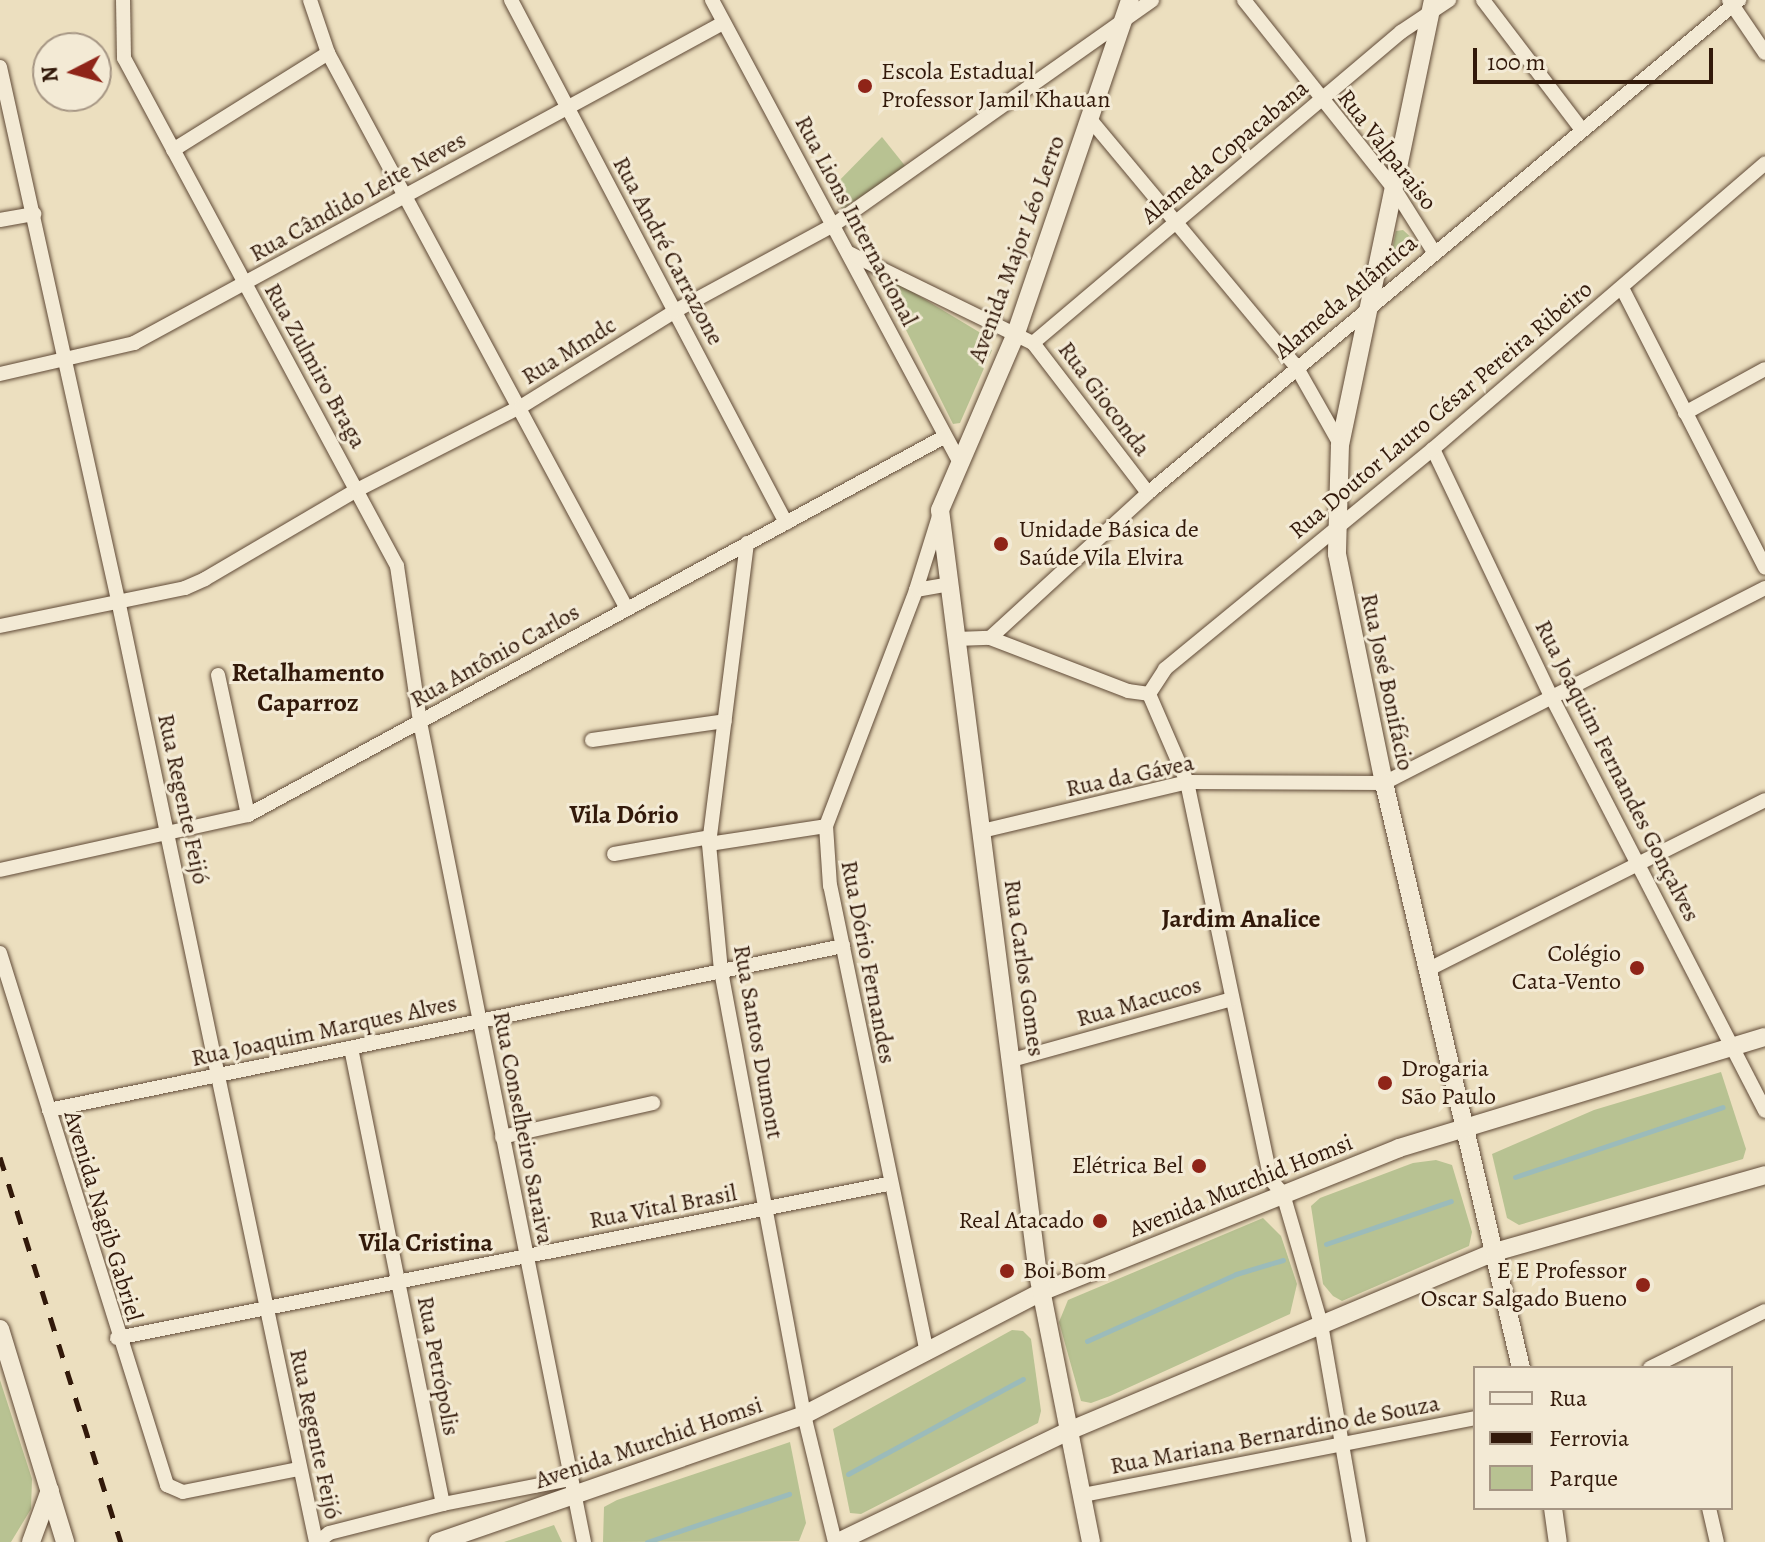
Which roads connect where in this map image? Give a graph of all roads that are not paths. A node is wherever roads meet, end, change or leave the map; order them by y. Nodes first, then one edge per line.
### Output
1 (123, 0) edge
2 (310, 0) edge
3 (511, 0) edge
4 (712, 0) edge
5 (1130, 0) edge
6 (1152, 0) edge
7 (1244, 0) edge
8 (1449, 0) edge
9 (1483, 0) edge
10 (1734, 2) edge
11 (1431, 8) edge
12 (723, 23) junction
13 (1121, 26) junction
14 (328, 53) junction
15 (1765, 53) edge
16 (0, 67) edge
17 (1321, 101) junction
18 (567, 108) junction
19 (1089, 118) junction
20 (1582, 130) junction
21 (173, 150) junction
22 (1765, 163) edge
23 (1393, 187) junction
24 (405, 196) junction
25 (34, 214) junction
26 (0, 220) edge
27 (1176, 220) junction
28 (835, 224) junction
29 (1434, 252) junction
30 (849, 253) junction
31 (245, 283) junction
32 (1622, 288) junction
33 (675, 311) junction
34 (1365, 311) junction
35 (1015, 336) junction
36 (1033, 343) junction
37 (66, 359) junction
38 (1297, 368) junction
39 (1765, 369) edge
40 (0, 374) edge
41 (522, 406) junction
42 (1685, 413) junction
43 (944, 437) junction
44 (1340, 444) junction
45 (1433, 449) junction
46 (960, 463) junction
47 (357, 490) junction
48 (1148, 493) junction
49 (940, 510) junction
50 (786, 523) junction
51 (1336, 524) junction
52 (747, 543) junction
53 (1765, 568) edge
54 (949, 584) junction
55 (1765, 588) edge
56 (916, 590) junction
57 (118, 600) junction
58 (627, 609) junction
59 (0, 626) edge
60 (990, 638) junction
61 (956, 639) junction
62 (218, 675) dead end
63 (1149, 694) junction
64 (1550, 694) junction
65 (725, 721) junction
66 (420, 722) junction
67 (592, 740) dead end
68 (1187, 782) junction
69 (1384, 783) junction
70 (1765, 800) edge
71 (248, 815) junction
72 (826, 826) junction
73 (982, 831) junction
74 (167, 834) junction
75 (710, 840) junction
76 (614, 854) dead end
77 (1640, 864) junction
78 (0, 870) edge
79 (843, 946) junction
80 (0, 953) edge
81 (1427, 970) junction
82 (721, 971) junction
83 (1232, 999) junction
84 (479, 1021) junction
85 (1765, 1037) edge
86 (1733, 1045) junction
87 (351, 1048) junction
88 (1012, 1060) junction
89 (220, 1075) junction
90 (653, 1103) dead end
91 (49, 1110) junction
92 (1765, 1111) edge
93 (1465, 1130) junction
94 (502, 1137) junction
95 (1765, 1175) edge
96 (888, 1184) junction
97 (1283, 1194) junction
98 (766, 1209) junction
99 (1495, 1252) junction
100 (526, 1257) junction
101 (399, 1282) junction
102 (1041, 1292) junction
103 (266, 1308) junction
104 (1765, 1311) edge
105 (1321, 1324) junction
106 (0, 1329) edge
107 (117, 1338) junction
108 (927, 1353) junction
109 (1678, 1362) edge
110 (1521, 1366) edge
111 (804, 1415) junction
112 (1473, 1418) edge
113 (1071, 1430) junction
114 (1340, 1442) junction
115 (298, 1469) junction
116 (572, 1486) junction
117 (51, 1487) junction
118 (1083, 1495) junction
119 (443, 1504) junction
120 (1553, 1510) edge
121 (1709, 1510) edge
122 (31, 1542) edge
123 (65, 1542) edge
124 (317, 1542) edge
125 (438, 1542) edge
126 (584, 1542) edge
127 (837, 1542) edge
128 (1091, 1542) edge
129 (1359, 1542) edge
130 (1558, 1542) edge
131 (1717, 1542) edge

1 - 21 street, Rua Zulmiro Braga
2 - 14 street
3 - 18 street, Rua André Carrazone
4 - 12 street, Rua Lions Internacional
5 - 13 street, Avenida Major Léo Lerro
6 - 13 street, Rua Mmdc
7 - 17 street, Rua Valparaiso
8 - 11 street, Alameda Copacabana
9 - 20 street
10 - 15 street
10 - 20 street, Alameda Atlântica
11 - 17 street, Alameda Copacabana
11 - 23 street, Rua José Bonifácio
12 - 18 street, Rua Cândido Leite Neves
12 - 28 street, Rua Lions Internacional
13 - 19 street, Avenida Major Léo Lerro
13 - 28 street, Rua Mmdc
14 - 21 street
14 - 24 street
16 - 25 street, Rua Regente Feijó
17 - 23 street, Rua Valparaiso
17 - 27 street, Alameda Copacabana
18 - 24 street, Rua Cândido Leite Neves
18 - 33 street, Rua André Carrazone
19 - 27 street
19 - 35 street, Avenida Major Léo Lerro
20 - 29 street, Alameda Atlântica
21 - 31 street, Rua Zulmiro Braga
22 - 32 street, Rua Doutor Lauro César Pereira Ribeiro
23 - 29 street, Rua Valparaiso
23 - 34 street, Rua José Bonifácio
24 - 31 street, Rua Cândido Leite Neves
24 - 41 street
25 - 26 street
25 - 37 street, Rua Regente Feijó
27 - 36 street, Alameda Copacabana
27 - 38 street
28 - 30 street, Rua Lions Internacional
28 - 33 street, Rua Mmdc
29 - 34 street, Alameda Atlântica
30 - 35 street, Rua Gioconda
30 - 43 street, Rua Lions Internacional
31 - 37 street, Rua Cândido Leite Neves
31 - 47 street, Rua Zulmiro Braga
32 - 42 street
32 - 45 street, Rua Doutor Lauro César Pereira Ribeiro
33 - 41 street, Rua Mmdc
33 - 50 street, Rua André Carrazone
34 - 38 street, Alameda Atlântica
34 - 44 street, Rua José Bonifácio
35 - 36 street, Rua Gioconda
35 - 46 street, Avenida Major Léo Lerro
36 - 48 street, Rua Gioconda
37 - 40 street, Rua Cândido Leite Neves
37 - 57 street, Rua Regente Feijó
38 - 44 street
38 - 48 street, Alameda Atlântica
39 - 42 street
41 - 47 street, Rua Mmdc
41 - 58 street
42 - 53 street
43 - 46 street, Rua Lions Internacional
43 - 50 street, Rua Antônio Carlos
44 - 51 street, Rua José Bonifácio
45 - 51 street, Rua Doutor Lauro César Pereira Ribeiro
45 - 64 street, Rua Joaquim Fernandes Gonçalves
46 - 49 street, Avenida Major Léo Lerro
47 - 57 street, Rua Mmdc
47 - 66 street, Rua Zulmiro Braga
48 - 60 street, Alameda Atlântica
49 - 54 street, Rua Carlos Gomes
49 - 56 street, Rua Dório Fernandes
50 - 52 street, Rua Antônio Carlos
51 - 63 street, Rua Doutor Lauro César Pereira Ribeiro
51 - 69 street, Rua José Bonifácio
52 - 58 street, Rua Antônio Carlos
52 - 65 street, Rua Santos Dumont
54 - 56 street
54 - 61 street, Rua Carlos Gomes
55 - 64 street
56 - 72 street, Rua Dório Fernandes
57 - 59 street, Rua Mmdc
57 - 74 street, Rua Regente Feijó
58 - 66 street, Rua Antônio Carlos
60 - 61 street
60 - 63 street
61 - 73 street, Rua Carlos Gomes
62 - 71 street
63 - 68 street
64 - 69 street
64 - 77 street, Rua Joaquim Fernandes Gonçalves
65 - 67 street
65 - 75 street, Rua Santos Dumont
66 - 71 street, Rua Antônio Carlos
66 - 84 street, Rua Conselheiro Saraiva
68 - 69 street, Rua da Gávea
68 - 73 street, Rua da Gávea
68 - 83 street
69 - 81 street, Rua José Bonifácio
70 - 77 street
71 - 74 street, Rua Antônio Carlos
72 - 75 street
72 - 79 street, Rua Dório Fernandes
73 - 88 street, Rua Carlos Gomes
74 - 78 street, Rua Antônio Carlos
74 - 89 street, Rua Regente Feijó
75 - 76 street
75 - 82 street, Rua Santos Dumont
77 - 81 street
77 - 86 street, Rua Joaquim Fernandes Gonçalves
79 - 82 street, Rua Joaquim Marques Alves
79 - 96 street, Rua Dório Fernandes
80 - 91 street, Avenida Nagib Gabriel
81 - 93 street, Rua José Bonifácio
82 - 84 street, Rua Joaquim Marques Alves
82 - 98 street, Rua Santos Dumont
83 - 88 street, Rua Macucos
83 - 97 street
84 - 87 street, Rua Joaquim Marques Alves
84 - 94 street, Rua Conselheiro Saraiva
85 - 86 street, Avenida Murchid Homsi
86 - 92 street, Rua Joaquim Fernandes Gonçalves
86 - 93 street, Avenida Murchid Homsi
87 - 89 street, Rua Joaquim Marques Alves
87 - 101 street, Rua Petrópolis
88 - 102 street, Rua Carlos Gomes
89 - 91 street, Rua Joaquim Marques Alves
89 - 103 street, Rua Regente Feijó
90 - 94 street
91 - 107 street, Avenida Nagib Gabriel
93 - 97 street, Avenida Murchid Homsi
93 - 99 street, Rua José Bonifácio
94 - 100 street, Rua Conselheiro Saraiva
95 - 99 street
96 - 98 street, Rua Vital Brasil
96 - 108 street, Rua Dório Fernandes
97 - 102 street, Avenida Murchid Homsi
97 - 105 street
98 - 100 street, Rua Vital Brasil
98 - 111 street, Rua Santos Dumont
99 - 105 street
99 - 110 street, Rua José Bonifácio
100 - 101 street, Rua Vital Brasil
100 - 116 street, Rua Conselheiro Saraiva
101 - 103 street, Rua Vital Brasil
101 - 119 street, Rua Petrópolis
102 - 108 street, Avenida Murchid Homsi
102 - 113 street, Rua Carlos Gomes
103 - 107 street, Rua Vital Brasil
103 - 115 street, Rua Regente Feijó
104 - 109 street
105 - 113 street
105 - 114 street
106 - 117 street
107 - 115 street, Avenida Nagib Gabriel
108 - 111 street, Avenida Murchid Homsi
111 - 116 street, Avenida Murchid Homsi
111 - 127 street, Rua Santos Dumont
112 - 114 street, Rua Mariana Bernardino de Souza
113 - 118 street, Rua Carlos Gomes
113 - 127 street
114 - 118 street, Rua Mariana Bernardino de Souza
114 - 129 street
115 - 124 street, Rua Regente Feijó
116 - 119 street
116 - 125 street, Avenida Murchid Homsi
116 - 126 street, Rua Conselheiro Saraiva
117 - 122 street
117 - 123 street
118 - 128 street, Rua Carlos Gomes
119 - 124 street
120 - 130 street
121 - 131 street

